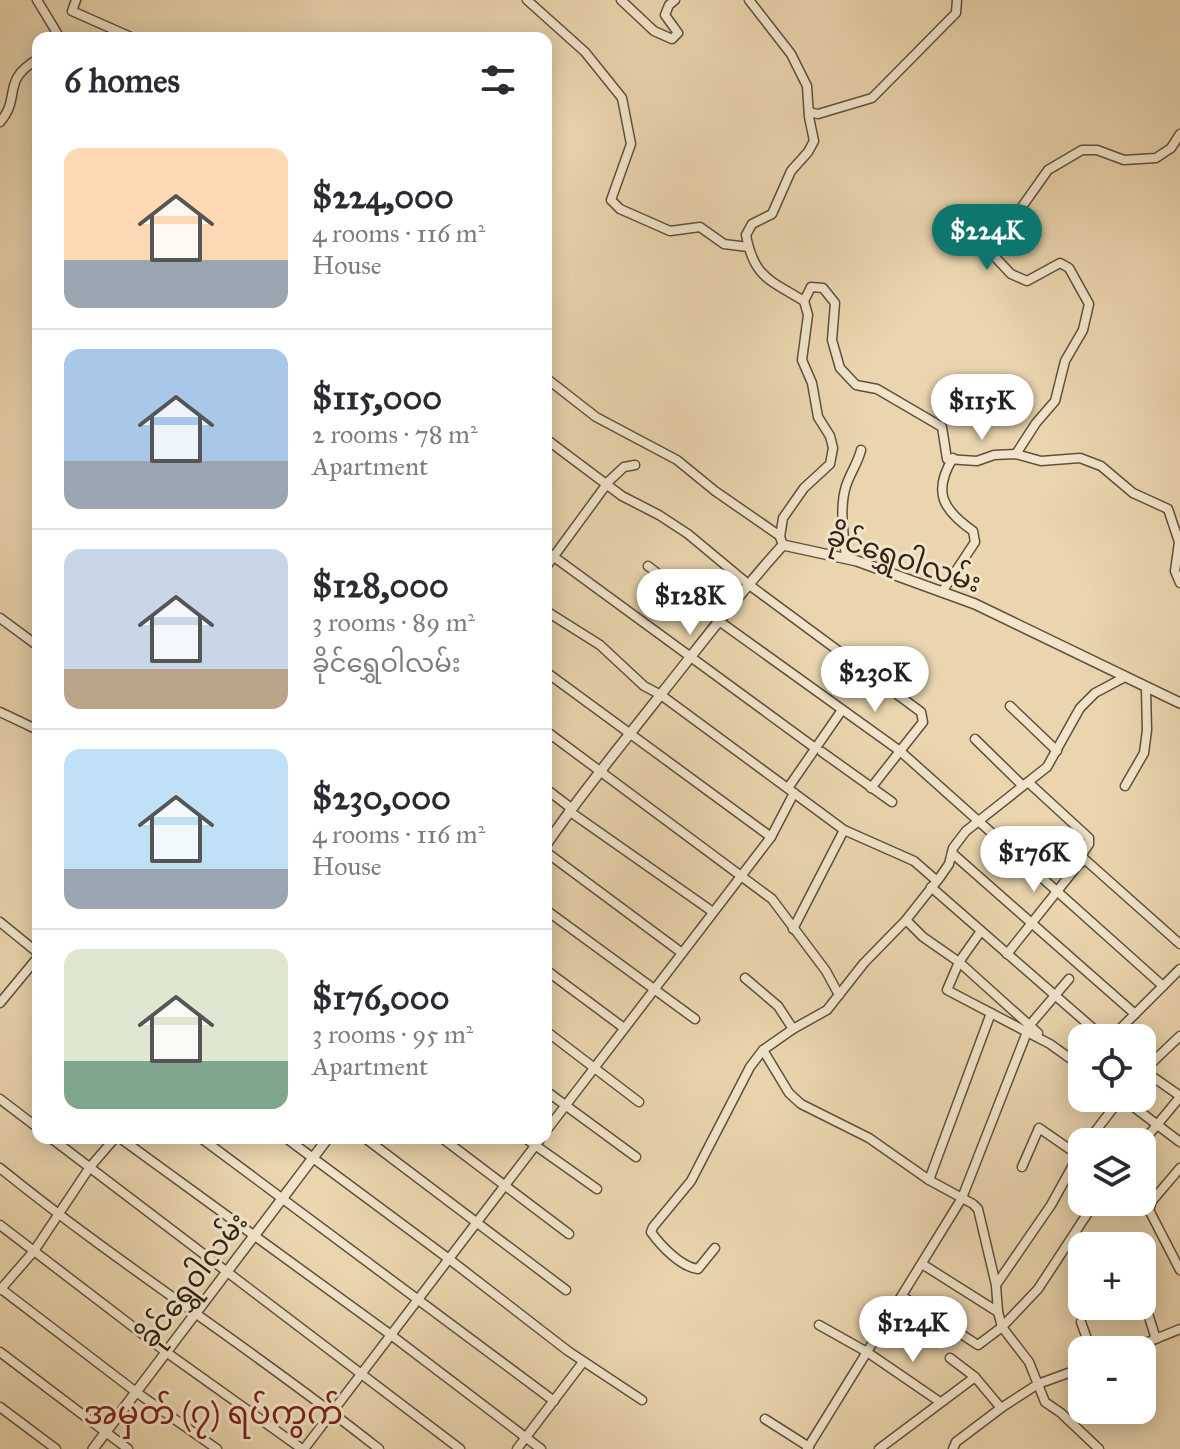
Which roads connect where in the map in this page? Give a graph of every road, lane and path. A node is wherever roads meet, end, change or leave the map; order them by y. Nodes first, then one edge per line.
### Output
1 (37, 0) edge
2 (76, 0) edge
3 (527, 0) edge
4 (621, 0) edge
5 (675, 0) edge
6 (749, 0) edge
7 (957, 0) edge
8 (56, 32) edge
9 (119, 32) edge
10 (32, 63) edge
11 (809, 112) junction
12 (0, 122) edge
13 (1180, 134) edge
14 (748, 247) junction
15 (807, 296) junction
16 (552, 383) edge
17 (552, 443) edge
18 (861, 450) dead end
19 (1016, 454) junction
20 (953, 458) junction
21 (635, 465) dead end
22 (607, 484) junction
23 (782, 540) junction
24 (1180, 542) edge
25 (552, 552) edge
26 (552, 555) edge
27 (846, 558) junction
28 (648, 566) dead end
29 (1180, 583) edge
30 (748, 584) junction
31 (942, 592) junction
32 (552, 615) edge
33 (0, 618) edge
34 (719, 621) junction
35 (32, 642) edge
36 (690, 657) junction
37 (552, 677) edge
38 (1125, 677) junction
39 (1146, 689) junction
40 (661, 695) junction
41 (1180, 703) edge
42 (1010, 706) dead end
43 (842, 710) junction
44 (0, 712) edge
45 (32, 727) edge
46 (552, 735) edge
47 (628, 735) junction
48 (975, 739) dead end
49 (819, 750) junction
50 (900, 751) junction
51 (1057, 751) junction
52 (601, 771) junction
53 (1025, 784) junction
54 (1125, 786) dead end
55 (871, 788) junction
56 (791, 791) junction
57 (552, 794) edge
58 (892, 802) dead end
59 (570, 810) junction
60 (979, 822) junction
61 (844, 830) junction
62 (552, 836) edge
63 (771, 837) junction
64 (952, 853) junction
65 (552, 856) edge
66 (1085, 860) junction
67 (742, 875) junction
68 (934, 884) junction
69 (1056, 892) junction
70 (713, 912) junction
71 (552, 914) edge
72 (906, 920) junction
73 (0, 922) edge
74 (1031, 924) junction
75 (793, 929) junction
76 (981, 931) junction
77 (1180, 944) edge
78 (32, 950) edge
79 (682, 953) junction
80 (1007, 954) junction
81 (959, 962) junction
82 (32, 963) edge
83 (1180, 969) edge
84 (552, 974) edge
85 (745, 978) dead end
86 (1069, 979) dead end
87 (1163, 986) junction
88 (654, 989) junction
89 (839, 995) junction
90 (1055, 996) junction
91 (0, 1003) edge
92 (991, 1013) junction
93 (1135, 1014) junction
94 (695, 1019) dead end
95 (1088, 1024) edge
96 (1125, 1024) edge
97 (624, 1028) junction
98 (793, 1029) junction
99 (1028, 1029) junction
100 (552, 1036) edge
101 (1180, 1036) edge
102 (763, 1050) junction
103 (1068, 1057) edge
104 (1156, 1059) edge
105 (594, 1067) junction
106 (1156, 1079) edge
107 (552, 1095) edge
108 (1180, 1096) edge
109 (0, 1099) edge
110 (639, 1102) dead end
111 (565, 1105) junction
112 (1110, 1112) edge
113 (1140, 1112) edge
114 (32, 1123) edge
115 (552, 1123) edge
116 (1157, 1125) junction
117 (1098, 1128) edge
118 (1154, 1128) edge
119 (1180, 1142) edge
120 (59, 1144) edge
121 (112, 1144) edge
122 (126, 1144) edge
123 (209, 1144) edge
124 (294, 1144) edge
125 (324, 1144) edge
126 (373, 1144) edge
127 (450, 1144) edge
128 (536, 1144) edge
129 (541, 1144) edge
130 (1068, 1145) edge
131 (636, 1157) dead end
132 (313, 1158) junction
133 (90, 1167) junction
134 (1022, 1167) dead end
135 (0, 1168) edge
136 (1180, 1168) edge
137 (1068, 1176) edge
138 (929, 1180) junction
139 (505, 1186) junction
140 (597, 1189) dead end
141 (1156, 1193) edge
142 (283, 1198) junction
143 (962, 1198) junction
144 (56, 1214) junction
145 (1086, 1216) edge
146 (1152, 1216) edge
147 (477, 1222) junction
148 (0, 1225) edge
149 (569, 1234) dead end
150 (254, 1235) junction
151 (715, 1248) dead end
152 (34, 1251) junction
153 (449, 1259) junction
154 (922, 1264) junction
155 (1180, 1270) edge
156 (226, 1271) junction
157 (996, 1285) junction
158 (0, 1289) edge
159 (566, 1290) dead end
160 (902, 1296) junction
161 (417, 1300) junction
162 (998, 1312) junction
163 (194, 1314) junction
164 (1081, 1322) dead end
165 (819, 1325) dead end
166 (1002, 1327) junction
167 (1180, 1329) edge
168 (391, 1335) junction
169 (1086, 1336) edge
170 (1156, 1339) edge
171 (0, 1352) edge
172 (166, 1352) junction
173 (867, 1352) junction
174 (950, 1358) dead end
175 (583, 1362) junction
176 (1068, 1373) edge
177 (361, 1374) junction
178 (975, 1377) junction
179 (1038, 1384) junction
180 (136, 1392) junction
181 (642, 1400) dead end
182 (554, 1401) junction
183 (940, 1402) junction
184 (0, 1407) edge
185 (1001, 1408) junction
186 (332, 1412) junction
187 (765, 1419) dead end
188 (105, 1433) junction
189 (526, 1438) junction
190 (808, 1448) edge
191 (56, 1449) edge
192 (93, 1449) edge
193 (128, 1449) edge
194 (217, 1449) edge
195 (303, 1449) edge
196 (379, 1449) edge
197 (460, 1449) edge
198 (517, 1449) edge
199 (541, 1449) edge
200 (879, 1449) edge
201 (953, 1449) edge
202 (1099, 1449) edge

1 - 8 street
2 - 9 street
3 - 14 street
4 - 5 street
6 - 11 street
7 - 11 street
10 - 12 street
11 - 14 street
13 - 19 street
14 - 15 street
15 - 20 street
15 - 23 street
16 - 23 street
17 - 22 street
18 - 27 street
19 - 20 street
19 - 24 street
20 - 31 street
21 - 22 street
22 - 25 street
22 - 30 street
23 - 27 street, ခိုင်ရွှေဝါလမ်း
23 - 30 street, ခိုင်ရွှေဝါလမ်း
24 - 29 street
26 - 36 street
27 - 31 street, ခိုင်ရွှေဝါလမ်း
28 - 34 street
30 - 34 street, ခိုင်ရွှေဝါလမ်း
30 - 50 street
31 - 38 street, ခိုင်ရွှေဝါလမ်း
32 - 40 street
33 - 35 street
34 - 36 street, ခိုင်ရွှေဝါလမ်း
34 - 43 street
36 - 40 street, ခိုင်ရွှေဝါလမ်း
36 - 49 street
37 - 47 street
38 - 39 street, ခိုင်ရွှေဝါလမ်း
38 - 51 street
39 - 41 street, ခိုင်ရွှေဝါလမ်း
39 - 54 street
40 - 47 street, ခိုင်ရွှေဝါလမ်း
40 - 56 street
42 - 51 street
43 - 49 street
43 - 50 street
44 - 45 street
46 - 52 street
47 - 52 street, ခိုင်ရွှေဝါလမ်း
47 - 63 street
48 - 53 street
49 - 55 street
49 - 56 street
50 - 55 street
50 - 60 street
51 - 53 street
52 - 59 street, ခိုင်ရွှေဝါလမ်း
52 - 67 street
53 - 60 street
53 - 66 street
55 - 58 street
56 - 61 street
56 - 63 street
57 - 59 street
59 - 62 street, ခိုင်ရွှေဝါလမ်း
59 - 70 street
60 - 64 street
60 - 69 street
61 - 68 street
61 - 75 street
63 - 67 street
64 - 68 street
64 - 74 street
65 - 79 street
66 - 69 street
66 - 77 street
67 - 70 street
67 - 75 street
68 - 72 street
68 - 76 street
69 - 74 street
69 - 87 street
70 - 79 street
71 - 88 street
72 - 81 street
72 - 89 street
73 - 78 street
74 - 80 street
74 - 93 street
75 - 89 street
76 - 80 street
76 - 81 street
79 - 88 street
80 - 90 street
81 - 92 street
81 - 99 street
82 - 91 street
83 - 87 street
84 - 97 street
85 - 98 street
86 - 90 street
87 - 93 street
88 - 94 street
88 - 97 street
89 - 98 street
90 - 95 street
90 - 99 street
92 - 99 street
92 - 138 street
93 - 96 street
97 - 105 street
98 - 102 street
99 - 103 street
99 - 143 street
100 - 105 street
101 - 104 street
102 - 138 street
102 - 151 street
105 - 110 street
105 - 111 street
106 - 108 street
107 - 111 street
108 - 116 street
109 - 114 street
111 - 115 street
111 - 131 street
112 - 117 street
113 - 116 street
116 - 118 street
116 - 119 street
120 - 133 street
121 - 133 street
122 - 150 street
123 - 142 street
124 - 132 street
125 - 132 street, ခိုင်ရွှေဝါလမ်း
126 - 147 street
127 - 139 street
128 - 139 street
129 - 140 street
130 - 134 street
132 - 142 street, ခိုင်ရွှေဝါလမ်း
132 - 153 street
133 - 144 street
133 - 156 street
135 - 144 street
136 - 141 street
137 - 157 street
138 - 143 street
139 - 147 street
139 - 149 street
142 - 150 street, ခိုင်ရွှေဝါလမ်း
142 - 161 street
143 - 154 street
143 - 157 street
144 - 152 street
144 - 163 street
145 - 166 street
146 - 155 street
147 - 153 street
147 - 159 street
148 - 152 street
150 - 156 street, ခိုင်ရွှေဝါလမ်း
150 - 168 street
152 - 158 street
152 - 172 street
153 - 161 street
153 - 175 street
154 - 160 street
154 - 162 street
156 - 163 street, ခိုင်ရွှေဝါလမ်း
156 - 177 street
157 - 162 street
158 - 180 street
160 - 166 street
160 - 173 street
161 - 168 street
161 - 182 street
162 - 166 street
163 - 172 street, ခိုင်ရွှေဝါလမ်း
163 - 186 street
164 - 169 street
165 - 173 street
166 - 179 street
167 - 170 street
168 - 177 street
168 - 189 street
171 - 188 street
172 - 180 street, ခိုင်ရွှေဝါလမ်း
172 - 195 street
173 - 183 street
173 - 190 street
174 - 178 street
175 - 181 street
175 - 182 street
176 - 179 street
177 - 186 street
177 - 197 street
178 - 183 street
178 - 185 street
179 - 185 street
179 - 202 street
180 - 188 street, ခိုင်ရွှေဝါလမ်း
180 - 194 street
182 - 189 street
183 - 200 street
184 - 191 street
185 - 201 street
186 - 195 street
186 - 196 street
187 - 190 street
188 - 192 street, ခိုင်ရွှေဝါလမ်း
188 - 193 street
189 - 198 street
189 - 199 street

